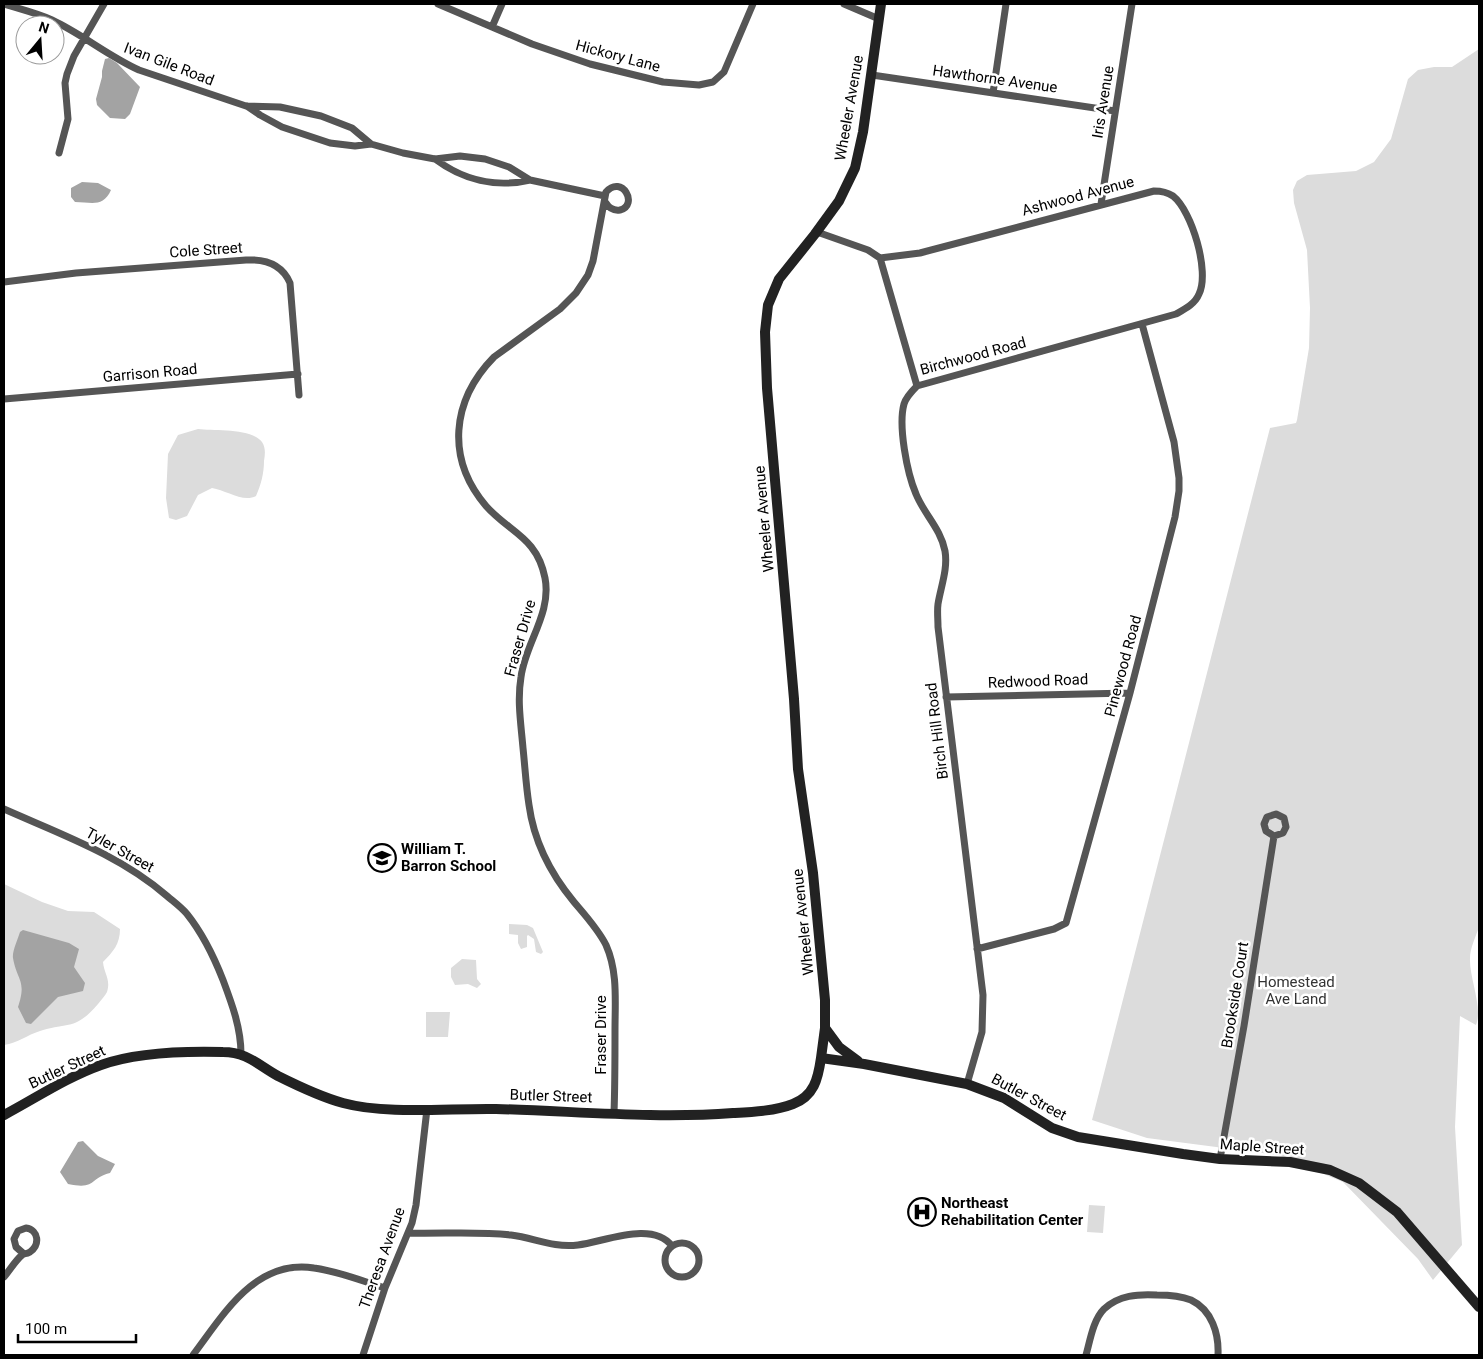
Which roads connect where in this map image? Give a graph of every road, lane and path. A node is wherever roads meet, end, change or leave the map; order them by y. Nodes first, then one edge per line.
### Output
1 (4, 4) edge
2 (104, 4) edge
3 (438, 4) edge
4 (502, 4) edge
5 (753, 4) edge
6 (844, 4) edge
7 (881, 4) edge
8 (1006, 4) edge
9 (1132, 4) edge
10 (879, 20) junction
11 (492, 27) junction
12 (84, 38) junction
13 (872, 75) junction
14 (992, 93) junction
15 (246, 106) junction
16 (1115, 111) junction
17 (371, 144) junction
18 (59, 153) dead end
19 (435, 158) junction
20 (530, 180) junction
21 (605, 199) joint
22 (1101, 204) junction
23 (817, 232) junction
24 (880, 258) junction
25 (4, 282) edge
26 (1196, 299) joint
27 (1142, 324) junction
28 (298, 374) junction
29 (917, 386) junction
30 (300, 395) dead end
31 (4, 399) edge
32 (1130, 692) junction
33 (946, 697) junction
34 (4, 808) edge
35 (1274, 836) dead end
36 (977, 949) junction
37 (825, 1028) junction
38 (241, 1054) junction
39 (821, 1058) junction
40 (864, 1064) junction
41 (967, 1084) junction
42 (427, 1109) junction
43 (614, 1113) junction
44 (4, 1115) edge
45 (1078, 1137) joint
46 (1220, 1159) junction
47 (408, 1234) junction
48 (672, 1246) junction
49 (24, 1254) dead end
50 (4, 1277) edge
51 (384, 1288) junction
52 (1479, 1307) edge
53 (193, 1355) edge
54 (363, 1355) edge
55 (1086, 1355) edge
56 (1218, 1355) edge

1 - 12 street, Ivan Gile Road
2 - 12 street
3 - 11 street, Hickory Lane
4 - 11 street
5 - 11 street, Hickory Lane
6 - 10 street
7 - 10 street, Wheeler Avenue
8 - 14 street
9 - 16 street, Iris Avenue
10 - 13 street, Wheeler Avenue
12 - 15 street, Ivan Gile Road
12 - 18 street
13 - 14 street, Hawthorne Avenue
13 - 23 street, Wheeler Avenue
14 - 16 street, Hawthorne Avenue
15 - 17 street, Ivan Gile Road
15 - 17 street, Ivan Gile Road
16 - 22 street, Iris Avenue
17 - 19 street, Ivan Gile Road
19 - 20 street, Ivan Gile Road
19 - 20 street, Ivan Gile Road
20 - 21 street, Ivan Gile Road
21 - 43 street, Fraser Drive
22 - 24 street, Ashwood Avenue
22 - 26 street, Ashwood Avenue
23 - 24 street
23 - 37 street, Wheeler Avenue
24 - 29 street, Birchwood Road
25 - 28 street, Cole Street
26 - 27 street, Birchwood Road
27 - 29 street, Birchwood Road
27 - 32 street, Pinewood Road
28 - 30 street, Cole Street
28 - 31 street, Garrison Road
29 - 33 street, Birch Hill Road
32 - 33 street, Redwood Road
32 - 36 street, Pinewood Road
33 - 36 street, Birch Hill Road
34 - 38 street, Tyler Street
35 - 46 street, Brookside Court
36 - 41 street, Birch Hill Road
37 - 39 street, Wheeler Avenue
37 - 40 street
38 - 42 street, Butler Street
38 - 44 street, Butler Street
39 - 40 street, Butler Street
39 - 43 street, Butler Street
40 - 41 street, Butler Street
41 - 45 street, Butler Street
42 - 43 street, Butler Street
42 - 47 street, Theresa Avenue
45 - 46 street, Maple Street
46 - 52 street, Maple Street
47 - 48 street
47 - 51 street, Theresa Avenue
48 - 48 street
49 - 50 street
51 - 53 street
51 - 54 street, Theresa Avenue
55 - 56 street

